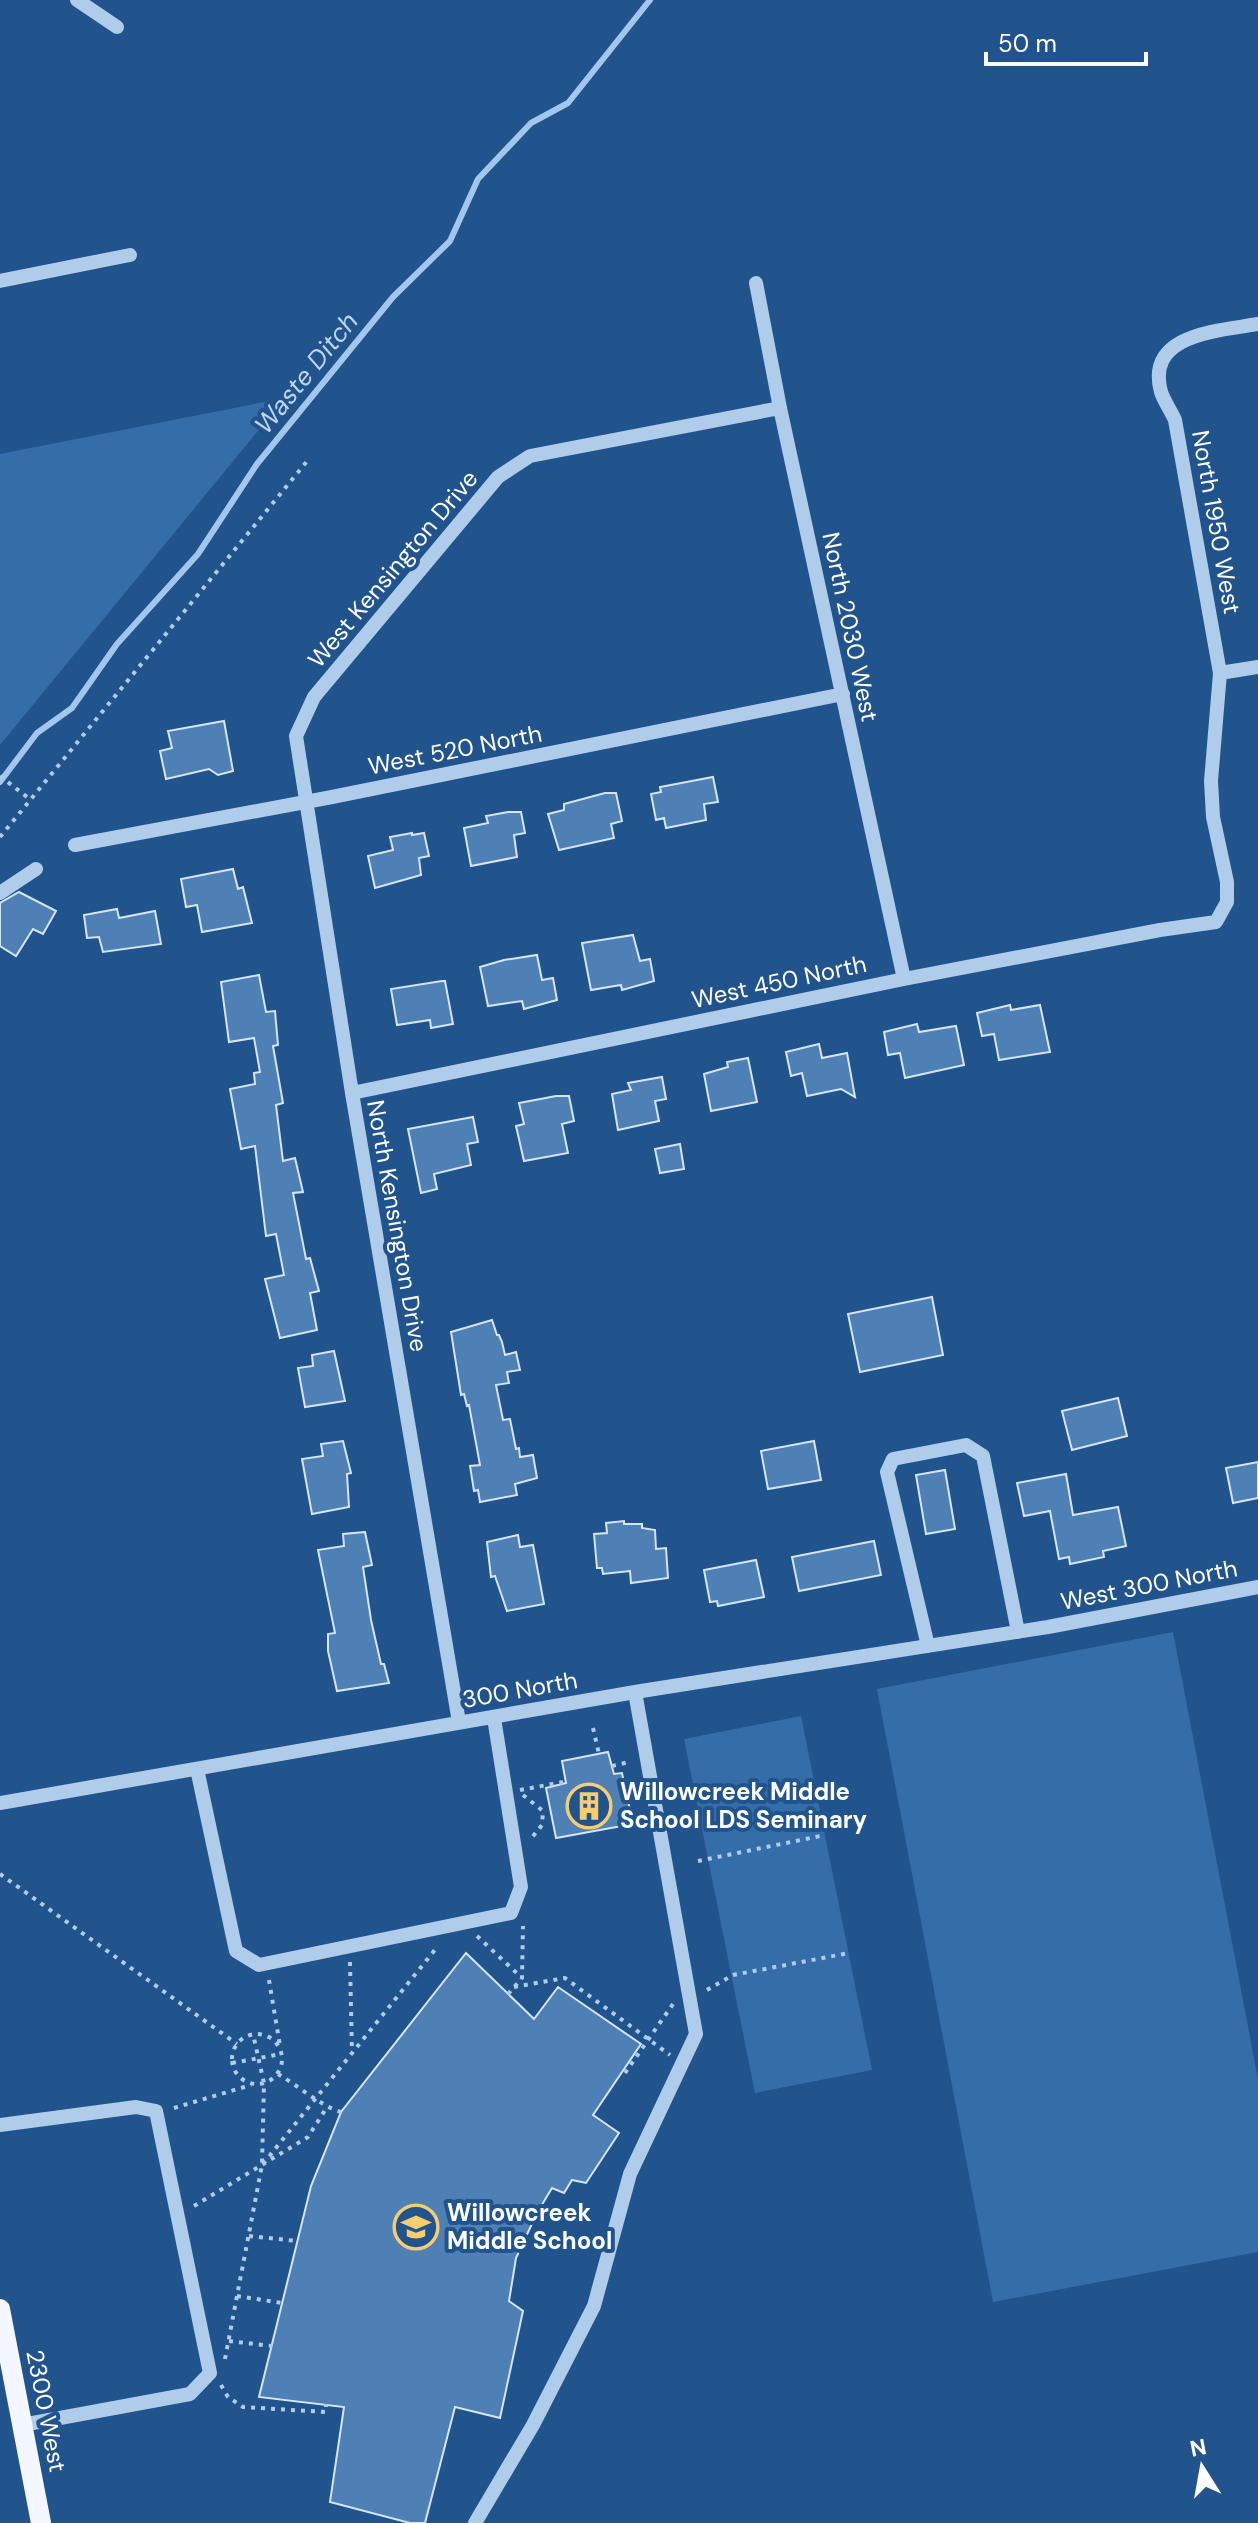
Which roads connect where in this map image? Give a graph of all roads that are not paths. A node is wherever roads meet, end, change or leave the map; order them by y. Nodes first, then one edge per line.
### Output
1 (77, 0) edge
2 (117, 27) dead end
3 (130, 255) dead end
4 (0, 281) edge
5 (756, 283) dead end
6 (1258, 324) edge
7 (780, 408) junction
8 (1258, 667) edge
9 (1220, 673) junction
10 (843, 694) junction
11 (296, 736) joint
12 (305, 802) junction
13 (75, 845) dead end
14 (36, 869) dead end
15 (0, 893) edge
16 (1216, 922) joint
17 (904, 979) junction
18 (352, 1093) junction
19 (1258, 1587) edge
20 (1048, 1627) joint
21 (1018, 1632) junction
22 (928, 1646) junction
23 (635, 1692) junction
24 (494, 1718) junction
25 (459, 1722) junction
26 (197, 1769) junction
27 (0, 1803) edge
28 (0, 2125) edge
29 (0, 2309) edge
30 (22, 2425) junction
31 (41, 2523) edge
32 (475, 2523) edge

1 - 2 street
3 - 4 street
5 - 7 street, North 2030 West
6 - 9 street, North 1950 West
7 - 10 street, North 2030 West
7 - 11 street, West Kensington Drive
8 - 9 street
9 - 16 street, North 1950 West
10 - 12 street, West 520 North
10 - 17 street, North 2030 West
11 - 12 street, North Kensington Drive
12 - 13 street, West 520 North
12 - 18 street, North Kensington Drive
14 - 15 street
16 - 17 street, West 450 North
17 - 18 street, West 450 North
18 - 25 street, North Kensington Drive
19 - 20 street, West 300 North
20 - 21 street, 300 North
21 - 22 street, 300 North
21 - 22 street
22 - 23 street, 300 North
23 - 24 street, 300 North
23 - 32 street
24 - 25 street, 300 North
24 - 26 street
25 - 26 street, 300 North
26 - 27 street, 300 North
28 - 30 street
29 - 30 main road, 2300 West
30 - 31 main road, 2300 West

